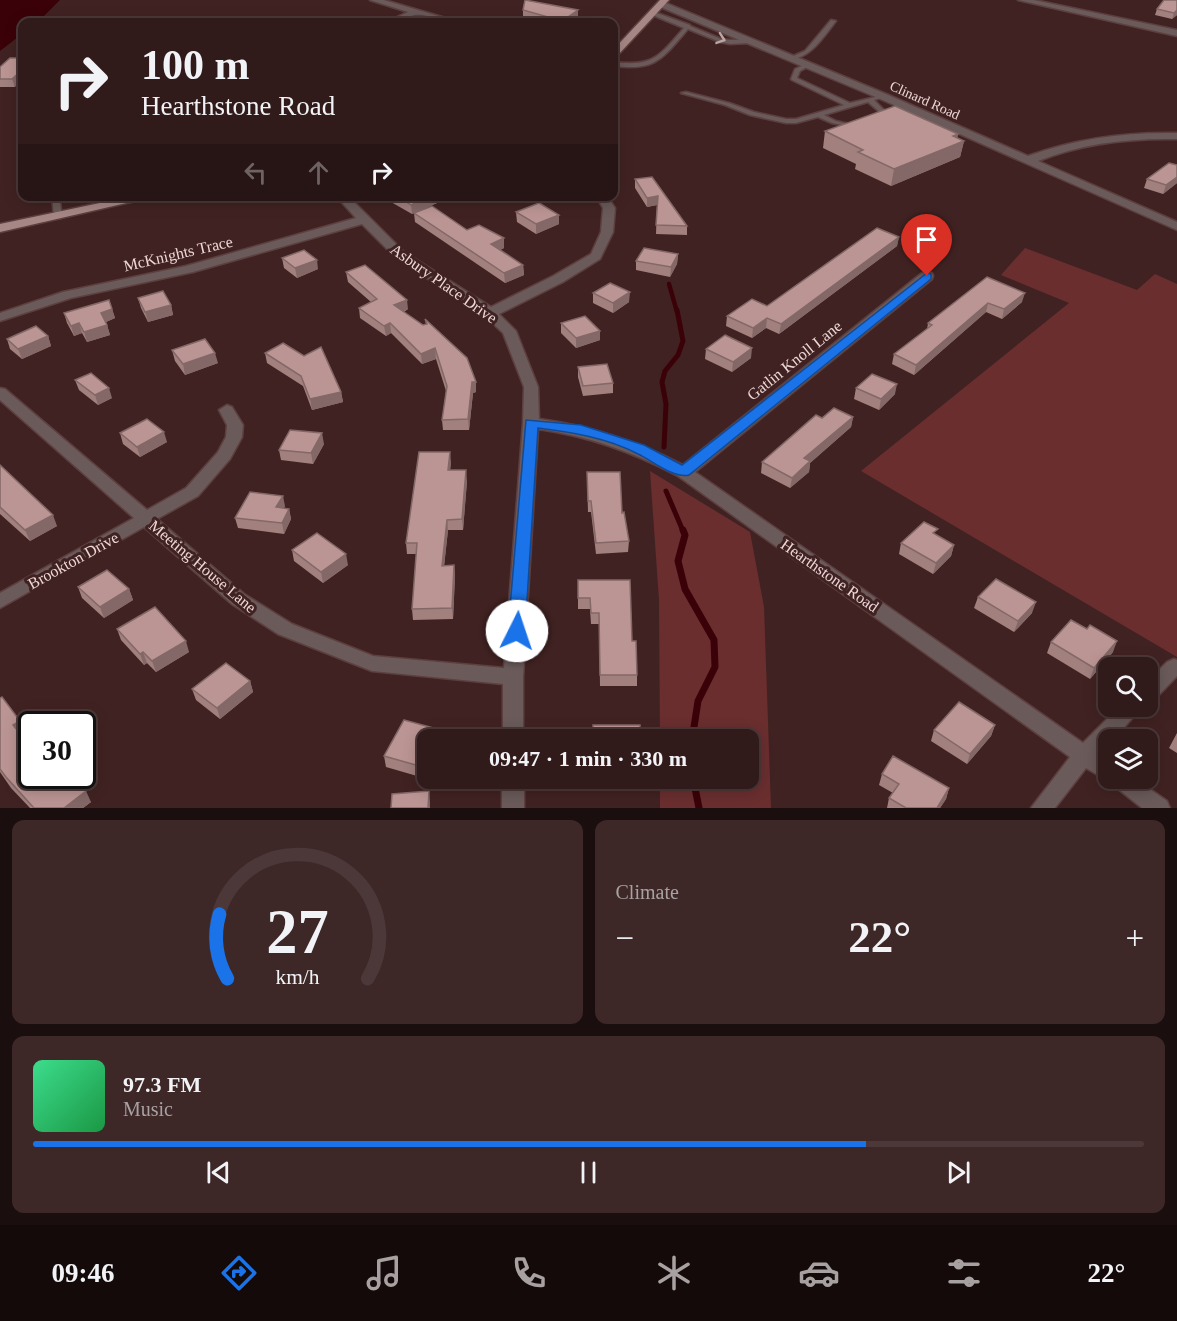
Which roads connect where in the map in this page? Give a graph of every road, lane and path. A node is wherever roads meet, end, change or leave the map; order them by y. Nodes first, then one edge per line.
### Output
1 (374, 0) edge
2 (1022, 0) edge
3 (663, 2) edge
4 (415, 12) junction
5 (652, 13) junction
6 (400, 18) edge
7 (439, 18) edge
8 (833, 21) dead end
9 (688, 26) junction
10 (1177, 33) edge
11 (751, 41) junction
12 (618, 50) edge
13 (793, 58) junction
14 (618, 64) edge
15 (808, 65) junction
16 (684, 93) dead end
17 (882, 96) junction
18 (870, 100) junction
19 (850, 106) junction
20 (818, 114) junction
21 (1177, 136) edge
22 (1029, 160) junction
23 (56, 201) edge
24 (128, 201) edge
25 (346, 201) edge
26 (604, 201) edge
27 (58, 216) junction
28 (363, 220) junction
29 (1177, 225) edge
30 (0, 228) edge
31 (927, 276) dead end
32 (490, 313) junction
33 (0, 317) edge
34 (0, 392) edge
35 (227, 410) dead end
36 (531, 423) junction
37 (684, 472) junction
38 (147, 519) junction
39 (0, 601) edge
40 (1174, 667) dead end
41 (513, 677) junction
42 (1158, 683) edge
43 (1123, 717) edge
44 (513, 729) edge
45 (1084, 755) junction
46 (1098, 765) edge
47 (513, 789) edge
48 (1133, 789) edge
49 (513, 808) edge
50 (1042, 808) edge
51 (1159, 808) edge

1 - 4 street
2 - 10 street
3 - 5 main road
3 - 11 street, Clinard Road
4 - 6 street
4 - 7 street
5 - 9 lane
5 - 12 main road
8 - 13 lane
9 -> 11 lane
9 - 14 lane
11 - 13 street, Clinard Road
13 - 15 street, Clinard Road
15 - 17 street, Clinard Road
15 - 19 lane
16 - 20 lane
17 - 18 lane
17 - 22 street, Clinard Road
18 - 19 lane
18 - 20 lane
19 - 20 lane
21 - 22 street
22 - 29 street, Clinard Road
23 - 27 lane
24 - 27 main road
25 - 28 street, Asbury Place Drive
26 - 32 street
27 - 30 main road
28 - 32 street, Asbury Place Drive
28 - 33 street, McKnights Trace
31 - 37 street, Gatlin Knoll Lane
32 - 36 street, Asbury Place Drive
34 - 38 street, Meeting House Lane
35 - 38 street, Brookton Drive
36 - 37 street, Hearthstone Road
36 - 41 street, Asbury Place Drive
37 - 45 street, Hearthstone Road
38 - 39 street, Brookton Drive
38 - 41 street, Meeting House Lane
40 - 42 street
41 - 44 street, Asbury Place Drive
43 - 45 street
45 - 46 street, Hearthstone Road
45 - 50 street
47 - 49 street
48 - 51 street

